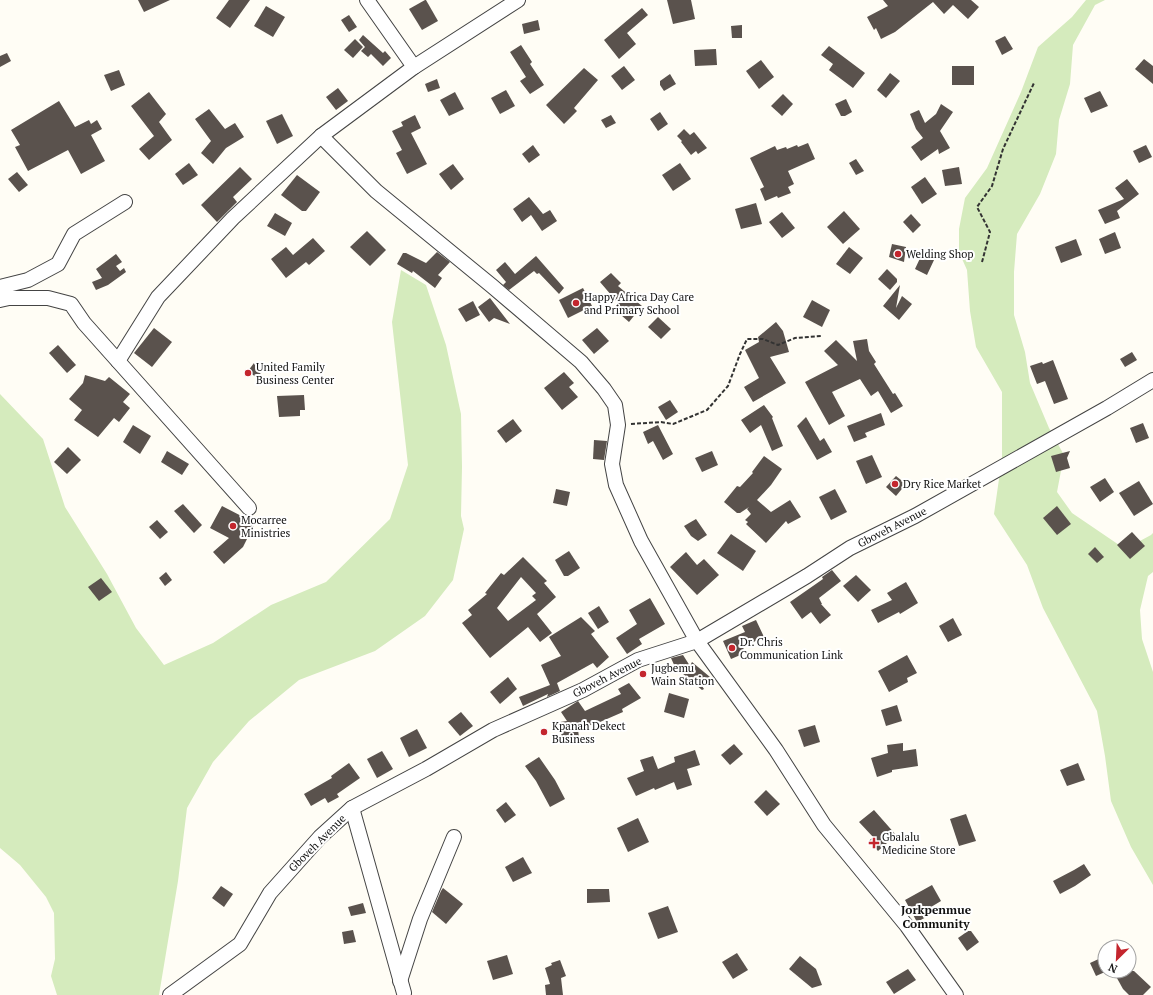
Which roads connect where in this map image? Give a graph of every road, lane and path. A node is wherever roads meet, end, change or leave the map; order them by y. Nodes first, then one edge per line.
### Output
1 (367, 0) edge
2 (518, 0) edge
3 (414, 67) junction
4 (1034, 83) dead end
5 (321, 136) junction
6 (125, 202) dead end
7 (982, 262) dead end
8 (2, 294) edge
9 (821, 336) dead end
10 (118, 361) junction
11 (1153, 380) edge
12 (618, 425) junction
13 (249, 508) dead end
14 (697, 641) junction
15 (352, 808) junction
16 (454, 837) dead end
17 (170, 995) edge
18 (956, 995) edge

1 - 3 street
2 - 3 street
3 - 5 street
4 - 7 path
5 - 10 street
5 - 12 street
6 - 8 street
8 - 10 street
9 - 12 path
10 - 13 street
11 - 14 street, Gboveh Avenue
12 - 14 street
14 - 15 street, Gboveh Avenue
14 - 18 street
15 - 16 street
15 - 17 street, Gboveh Avenue

